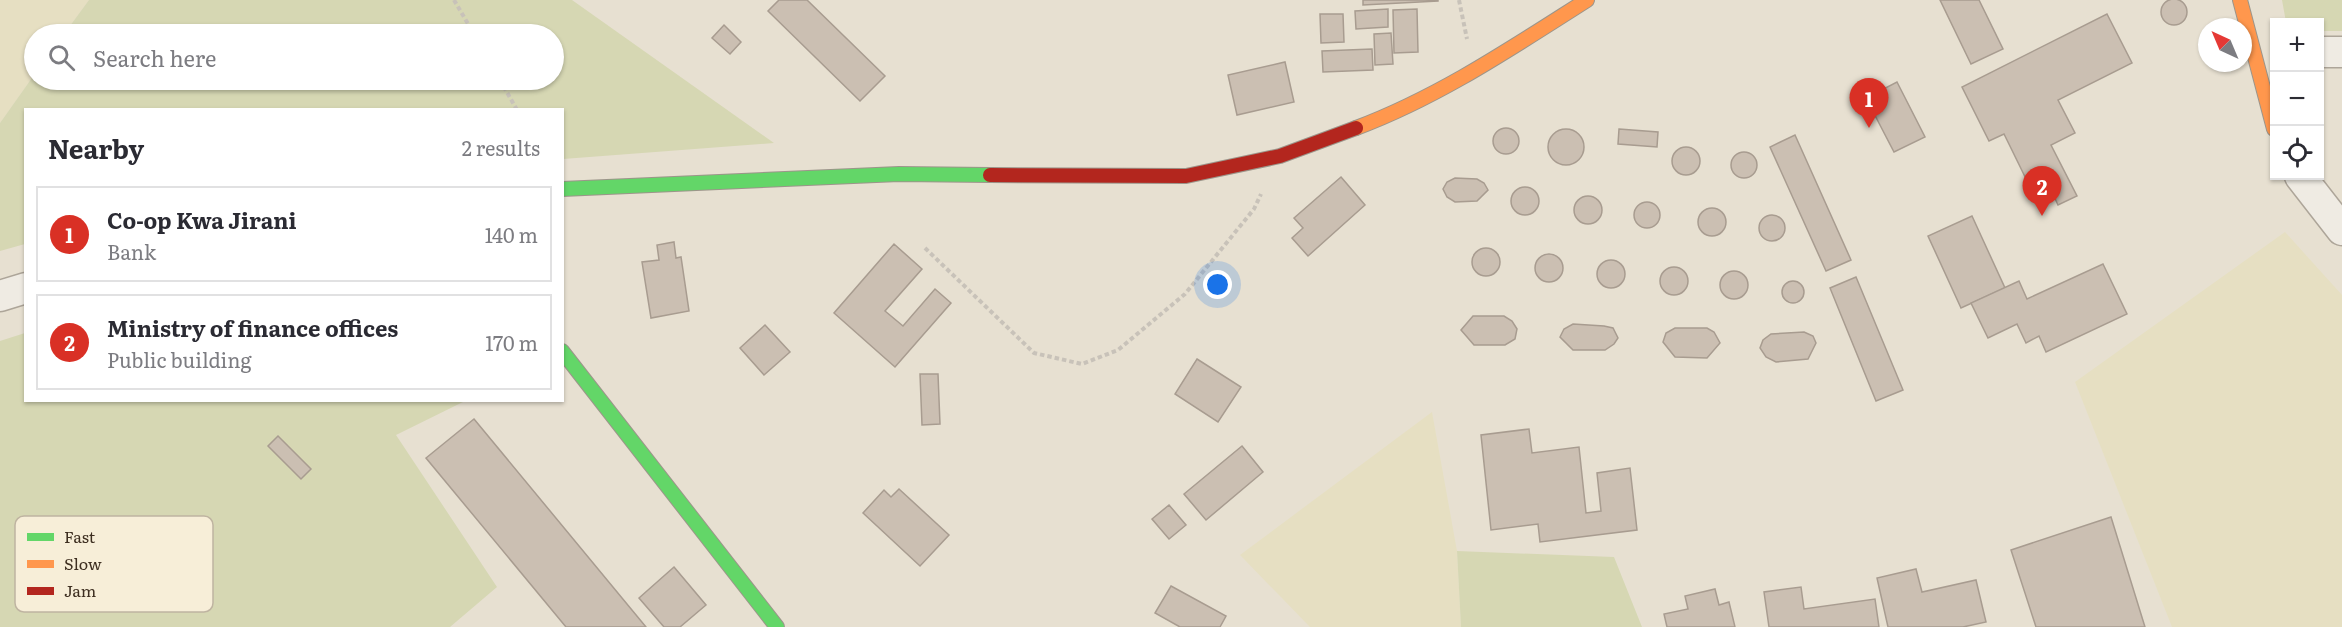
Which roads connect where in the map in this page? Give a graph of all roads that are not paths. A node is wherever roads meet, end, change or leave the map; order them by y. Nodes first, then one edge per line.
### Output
1 (1587, 0) edge
2 (2240, 0) edge
3 (2324, 52) edge
4 (2342, 52) edge
5 (2264, 53) edge
6 (2274, 126) edge
7 (2303, 180) edge
8 (564, 189) edge
9 (2342, 230) edge
10 (24, 289) edge
11 (0, 296) edge
12 (564, 354) edge
13 (777, 627) edge

1 - 8 street
2 - 5 street
3 - 4 street
5 - 6 street
7 - 9 street
10 - 11 street
12 - 13 street

